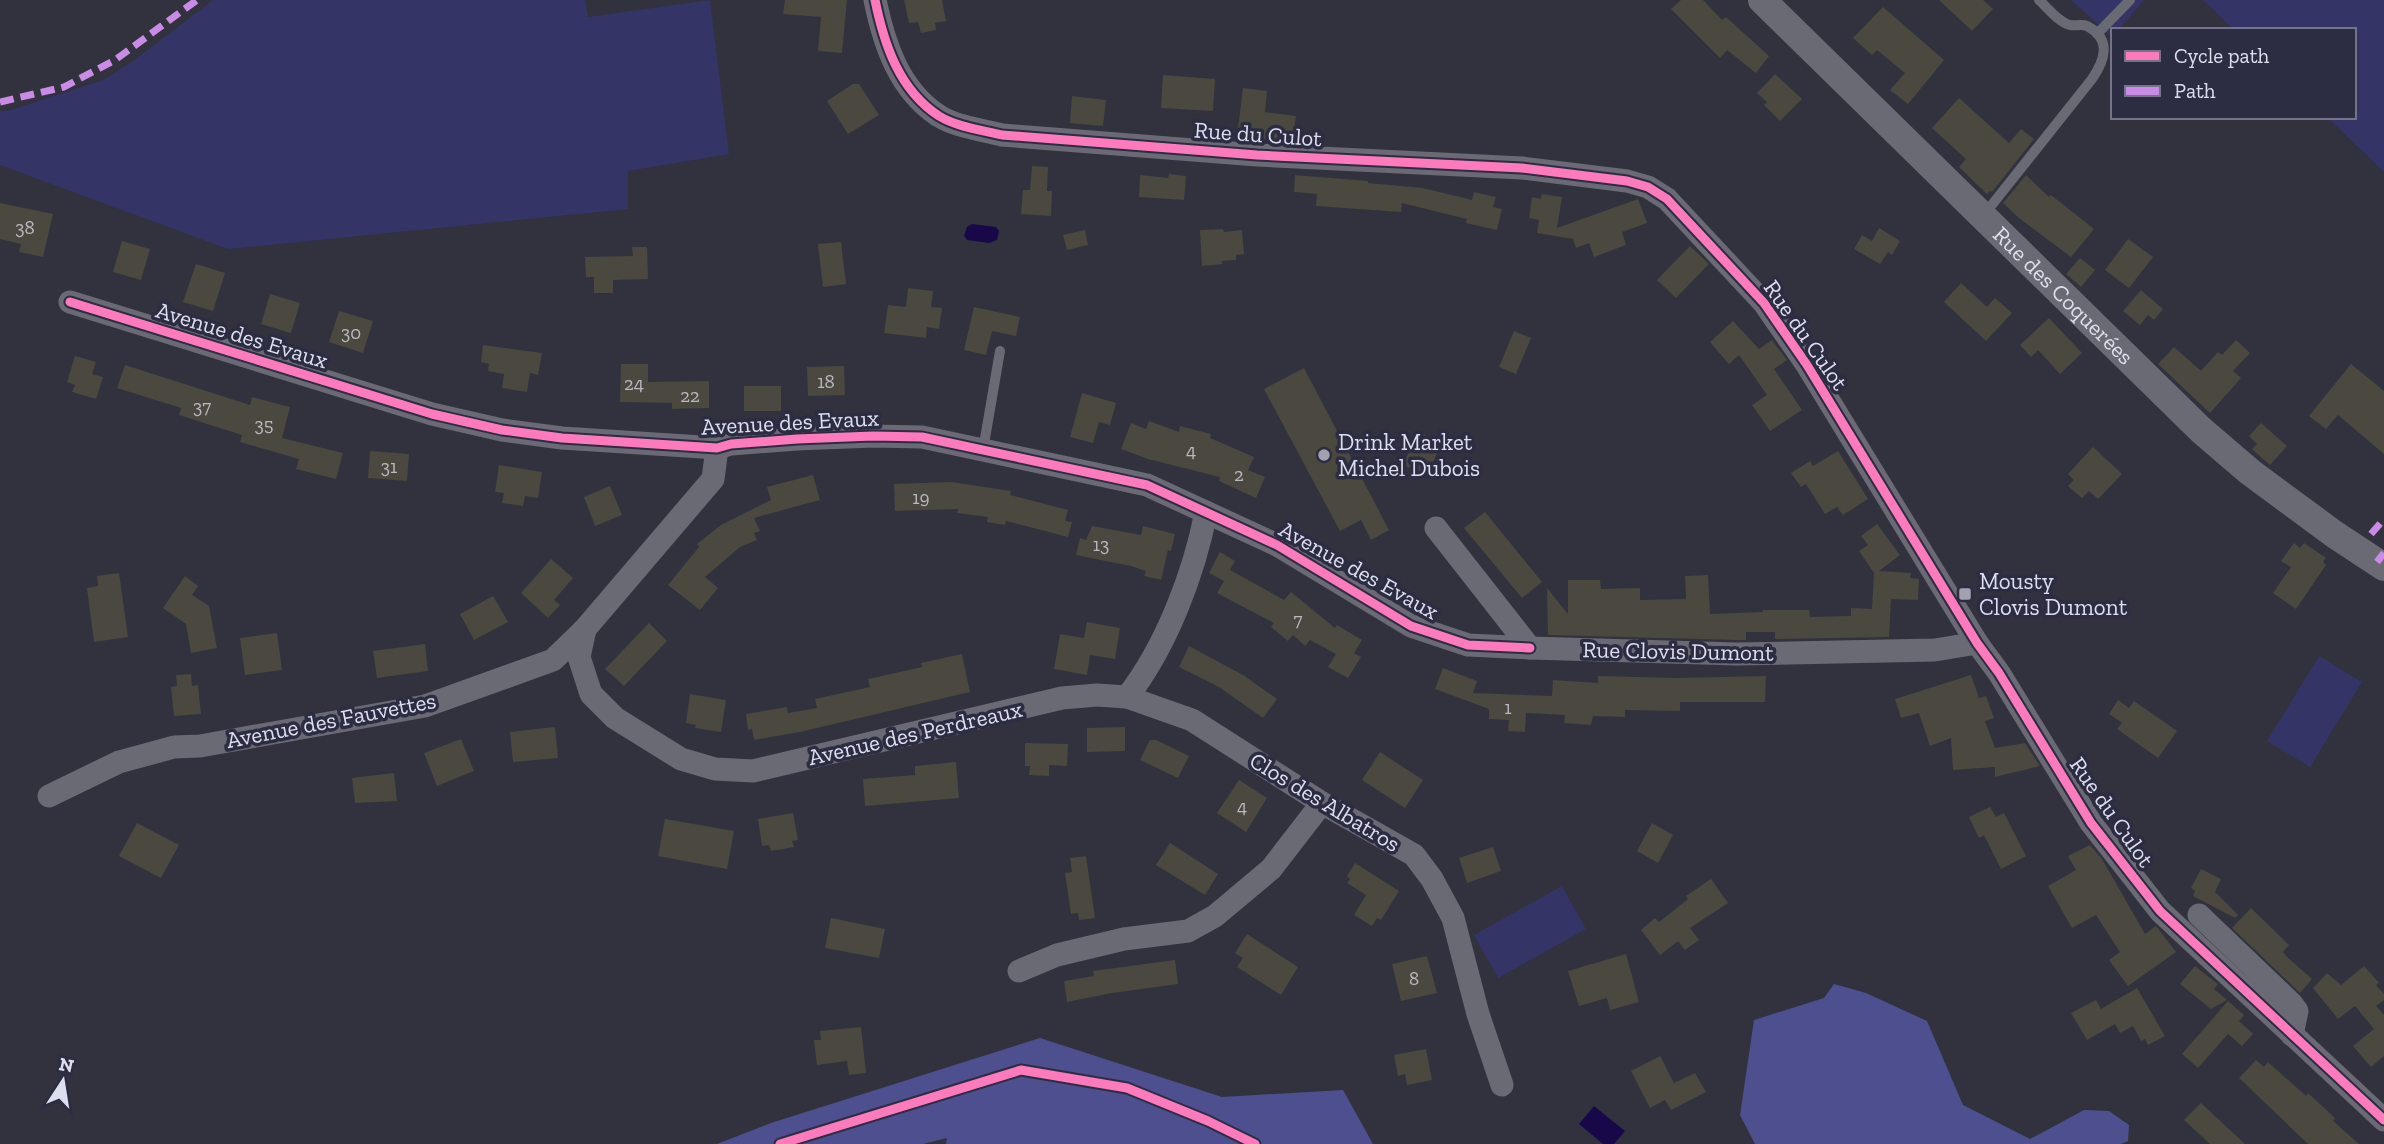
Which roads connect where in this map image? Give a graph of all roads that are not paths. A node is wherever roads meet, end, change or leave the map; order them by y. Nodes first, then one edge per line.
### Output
1 (875, 0) edge
2 (1762, 0) edge
3 (2039, 0) edge
4 (2130, 0) edge
5 (2097, 34) junction
6 (1983, 216) junction
7 (70, 302) dead end
8 (1000, 351) dead end
9 (718, 448) junction
10 (983, 450) junction
11 (1206, 512) junction
12 (1436, 528) dead end
13 (2384, 567) edge
14 (585, 629) junction
15 (1977, 643) junction
16 (1530, 648) junction
17 (1127, 697) junction
18 (50, 796) dead end
19 (1322, 803) junction
20 (2199, 915) dead end
21 (1019, 971) dead end
22 (2292, 1035) junction
23 (1502, 1085) dead end
24 (2384, 1120) edge

1 - 15 street, Rue du Culot
2 - 6 street, Rue des Coquerées
3 - 5 lane
4 - 5 lane
5 - 6 lane
6 - 13 street, Rue des Coquerées
7 - 9 street, Avenue des Evaux
8 - 10 lane
9 - 10 street, Avenue des Evaux
9 - 14 street, Avenue des Fauvettes
10 - 11 street, Avenue des Evaux
11 - 16 street, Avenue des Evaux
11 - 17 street
12 - 16 street
14 - 17 street, Avenue des Perdreaux
14 - 18 street, Avenue des Fauvettes
15 - 16 street, Rue Clovis Dumont
15 - 22 street, Rue du Culot
17 - 19 street, Clos des Albatros
19 - 21 street
19 - 23 street, Clos des Albatros
20 - 22 street
22 - 24 street, Rue du Culot

